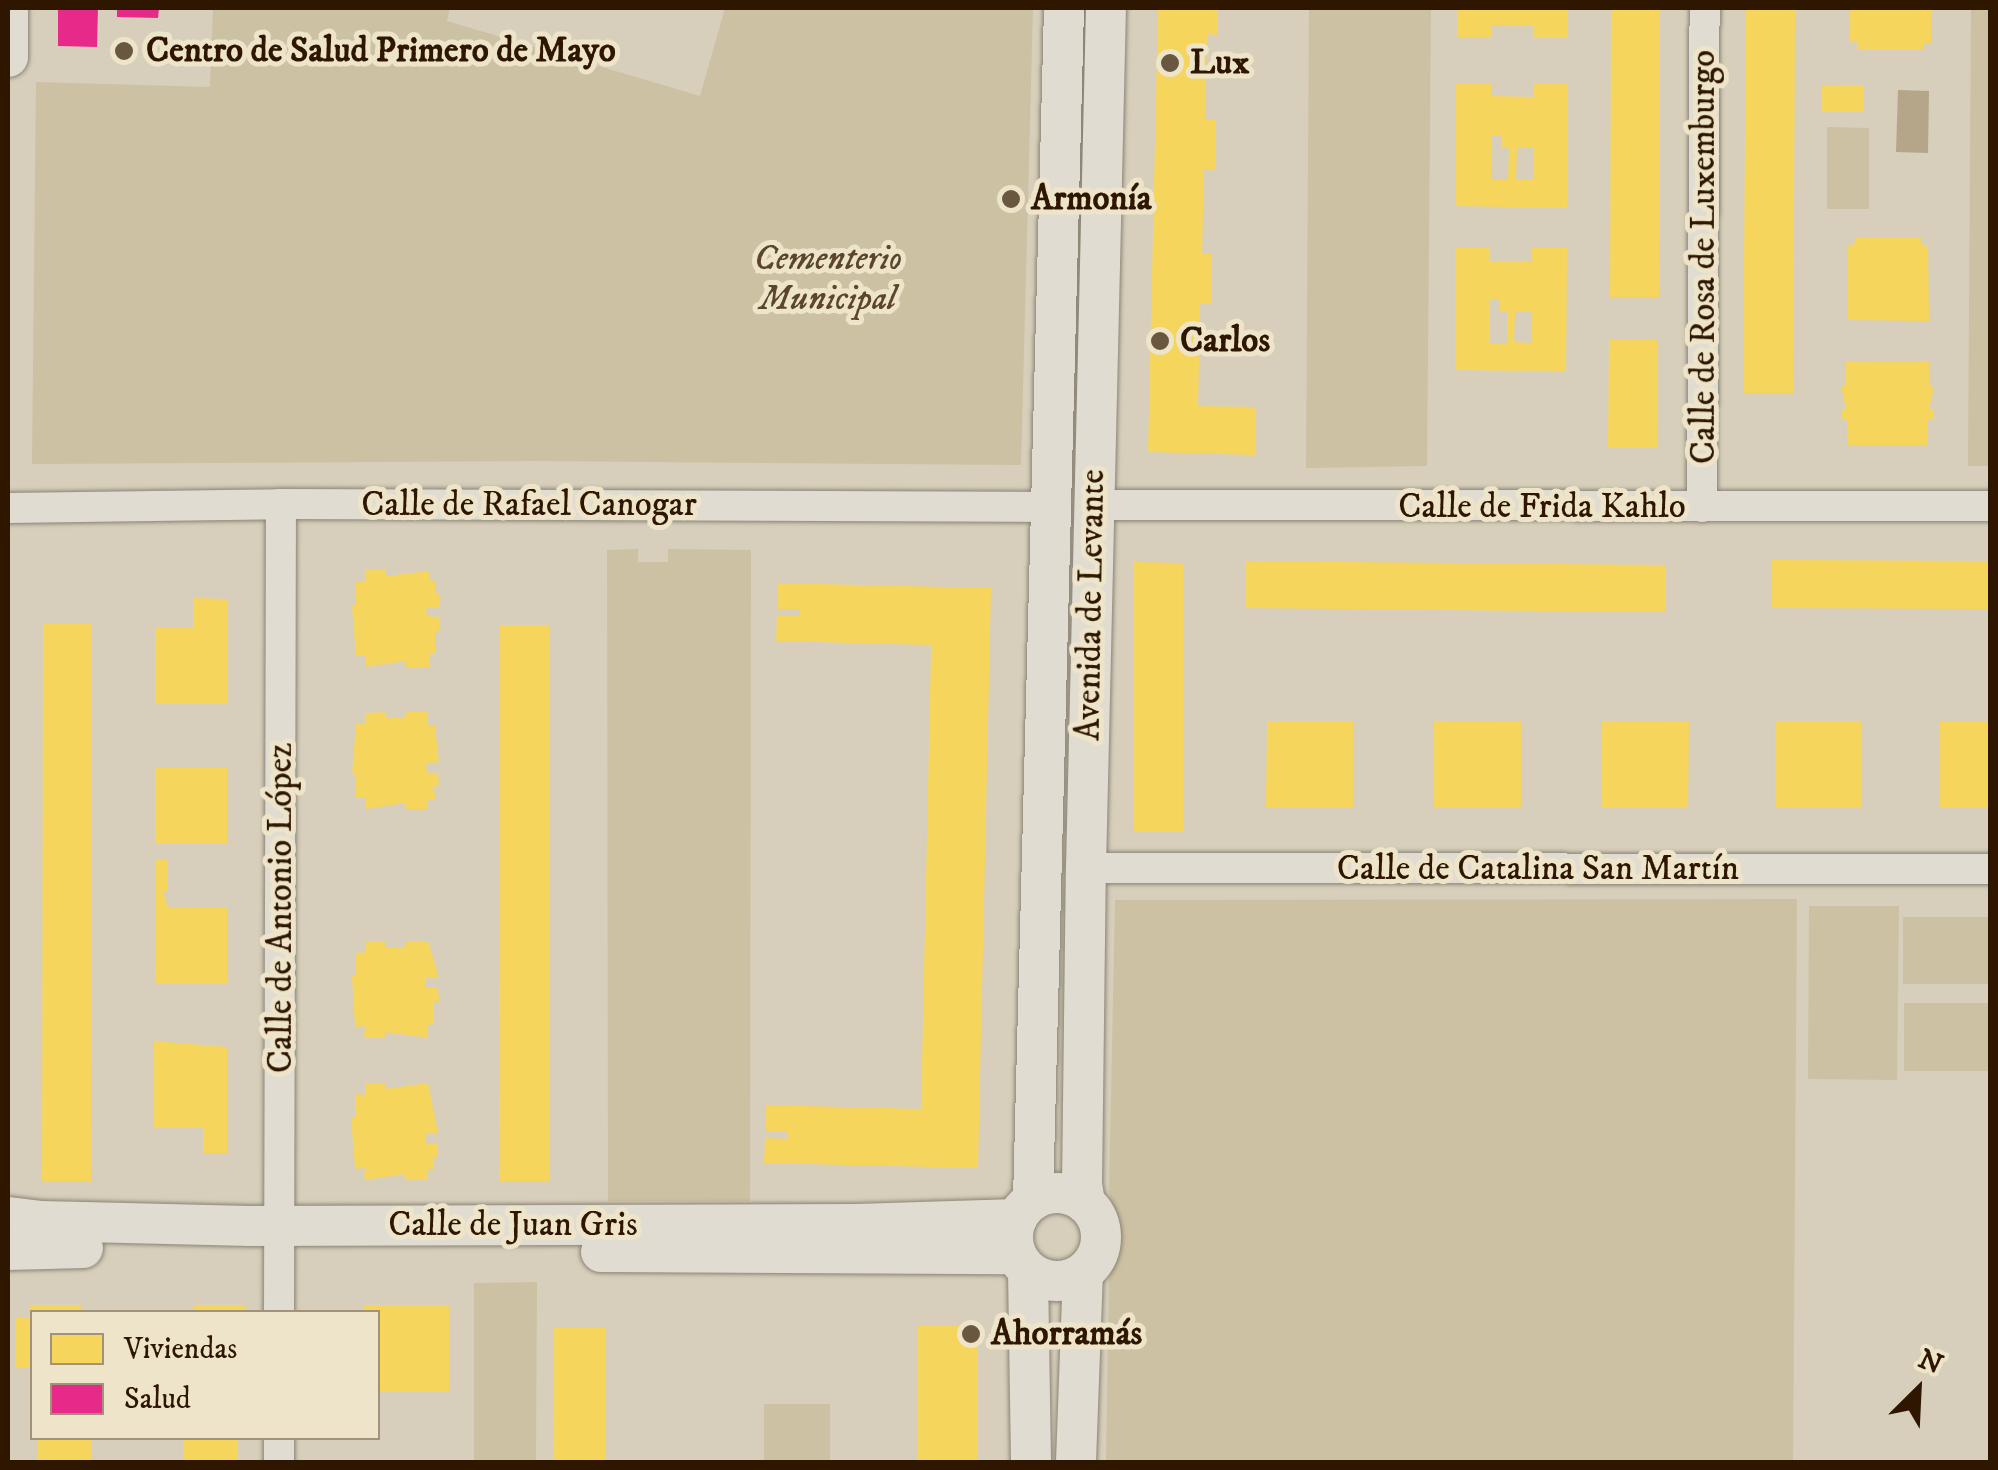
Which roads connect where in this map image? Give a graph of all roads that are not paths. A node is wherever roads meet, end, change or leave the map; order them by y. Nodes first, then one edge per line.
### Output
1 (8, 8) edge
2 (1064, 8) edge
3 (1106, 8) edge
4 (1705, 8) edge
5 (8, 58) edge
6 (281, 504) junction
7 (1093, 505) junction
8 (1990, 506) edge
9 (1050, 507) junction
10 (1702, 507) junction
11 (8, 508) edge
12 (1086, 868) junction
13 (1990, 869) edge
14 (1085, 1203) junction
15 (8, 1216) edge
16 (1023, 1236) junction
17 (279, 1238) junction
18 (8, 1248) edge
19 (1083, 1274) junction
20 (279, 1310) edge
21 (1031, 1462) edge
22 (1076, 1462) edge

1 - 5 street
2 - 9 street, Avenida de Levante
3 - 7 street, Avenida de Levante
4 - 10 street, Calle de Rosa de Luxemburgo
6 - 9 street, Calle de Rafael Canogar
6 - 11 street, Calle de Rafael Canogar
6 - 17 street, Calle de Antonio López
7 - 10 street, Calle de Frida Kahlo
7 - 12 street, Avenida de Levante
8 - 10 street, Calle de Frida Kahlo
9 - 16 street, Avenida de Levante
12 - 13 street, Calle de Catalina San Martín
12 - 14 street, Avenida de Levante
14 - 16 street
14 - 19 street
15 - 17 street, Calle de Juan Gris
15 - 18 street
16 - 17 street, Calle de Juan Gris
16 - 19 street
16 - 21 street, Avenida de Levante
17 - 18 street, Calle de Juan Gris
17 - 20 street, Calle de Antonio López
19 - 22 street

